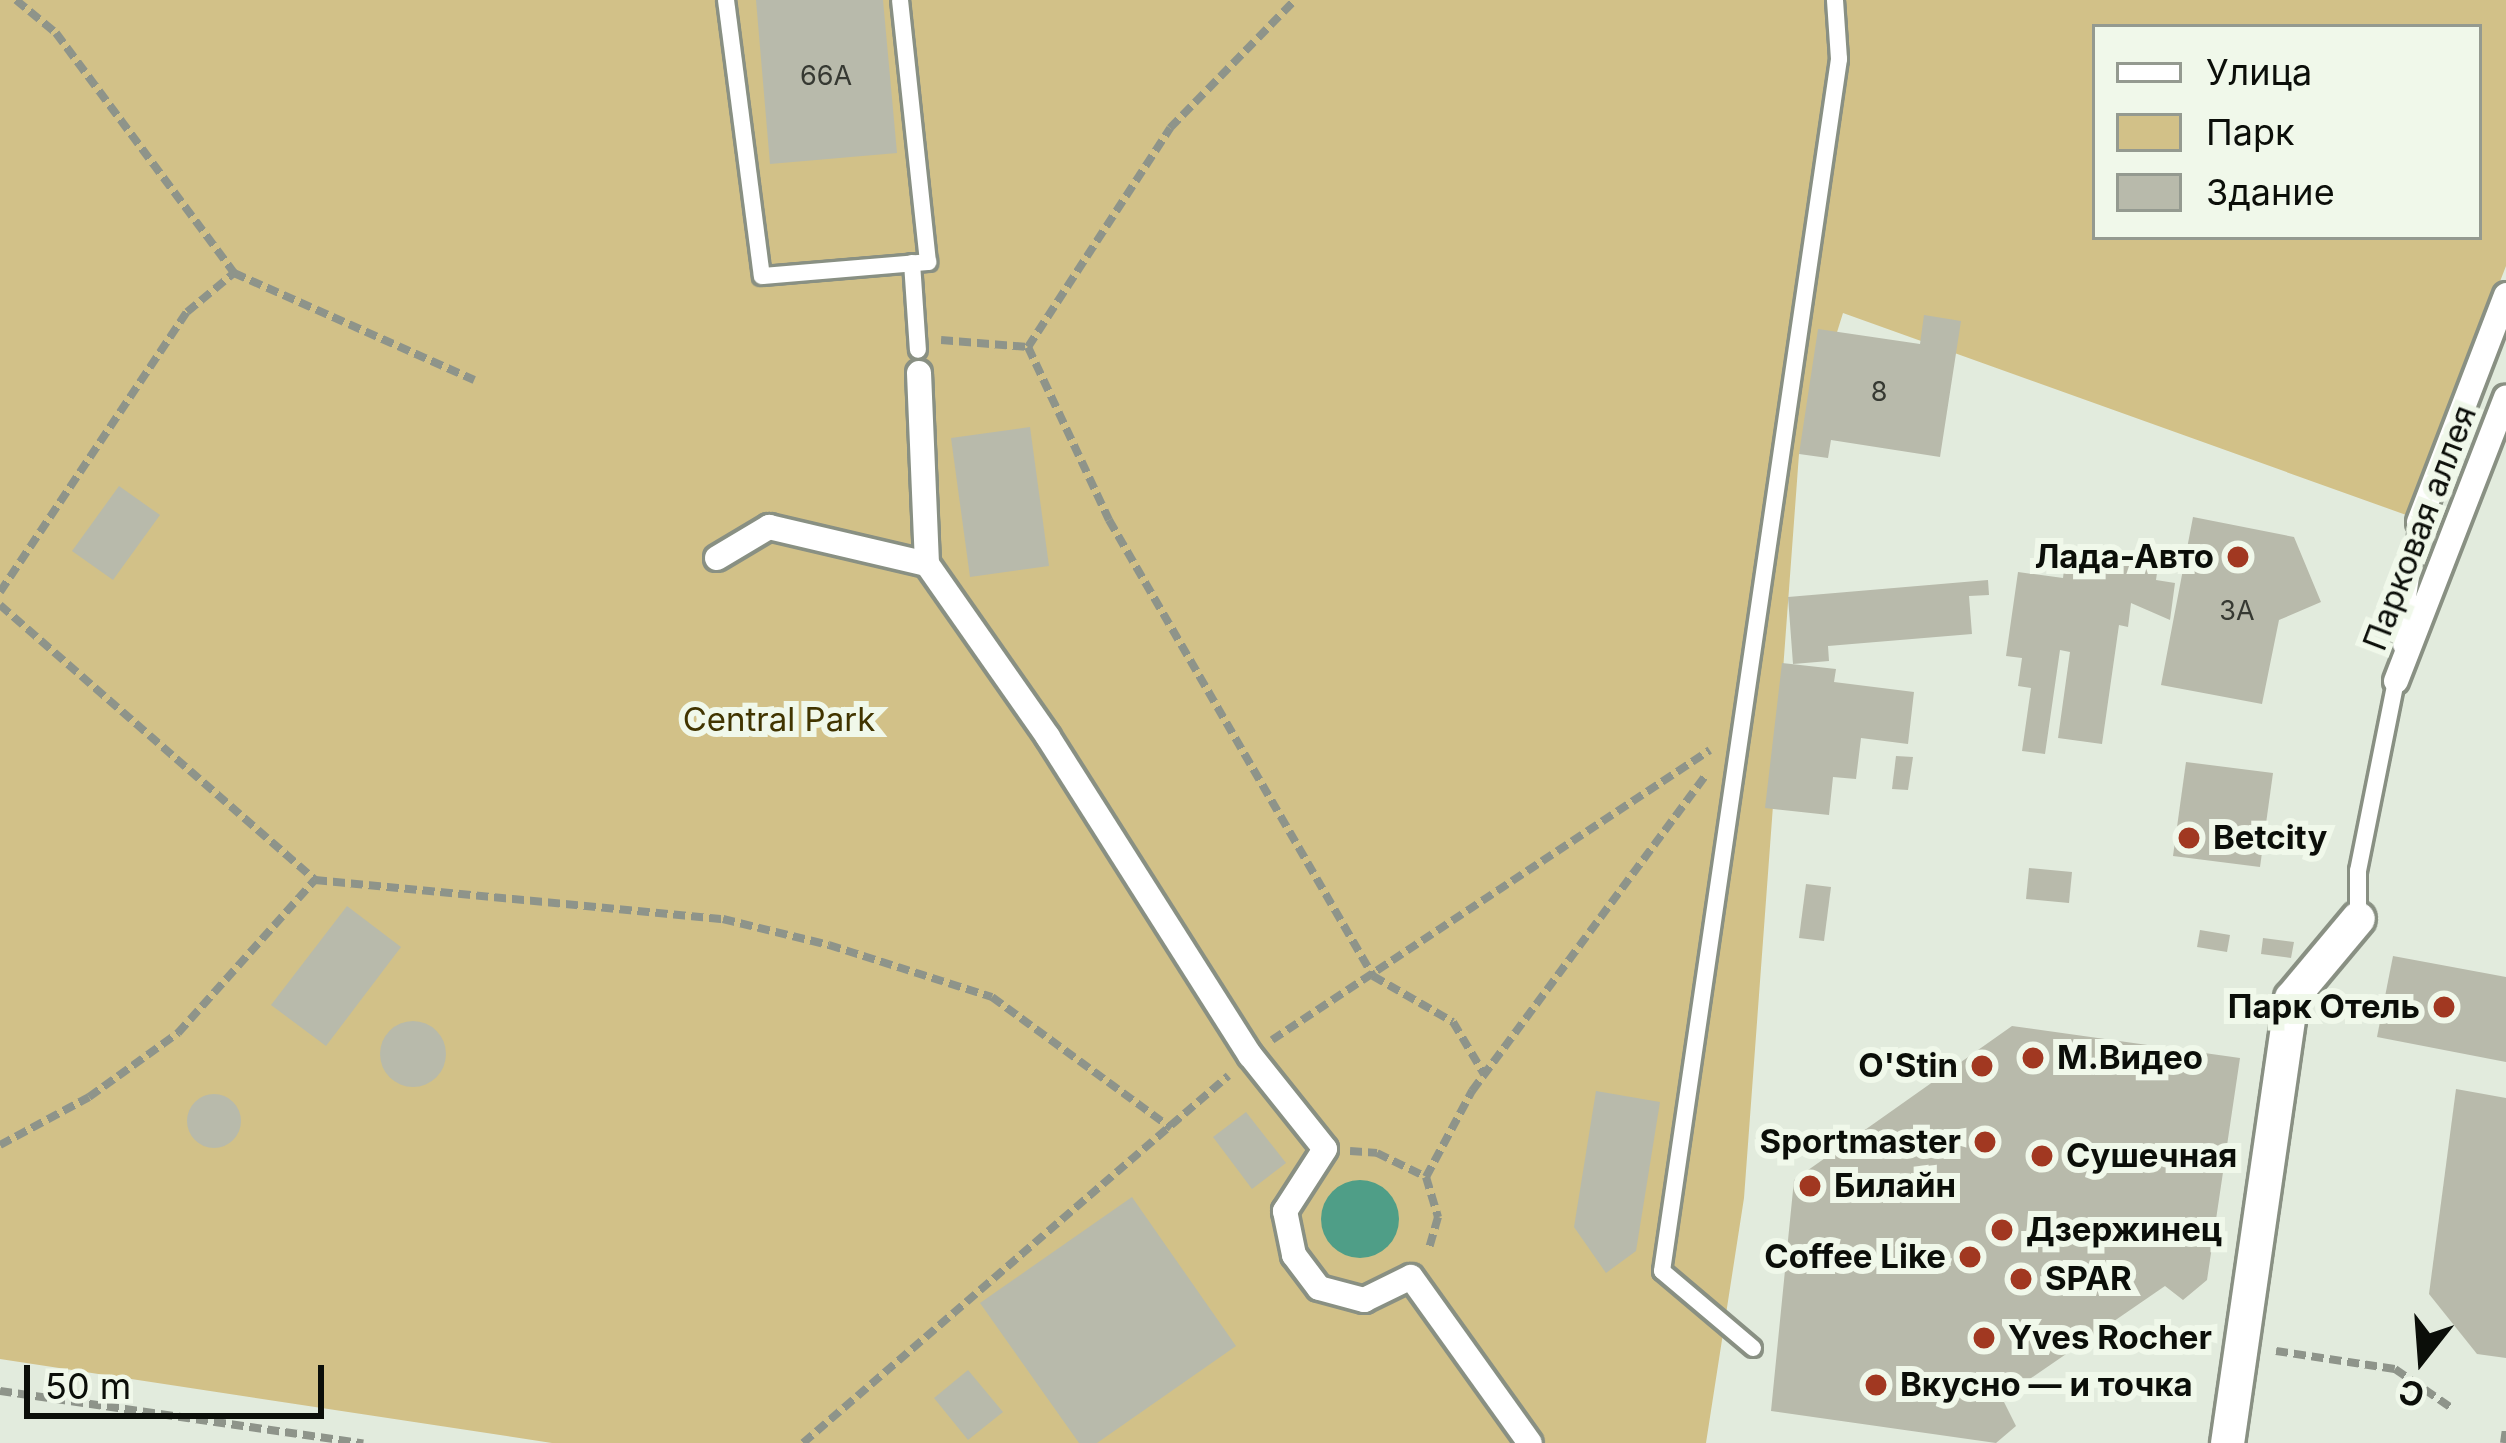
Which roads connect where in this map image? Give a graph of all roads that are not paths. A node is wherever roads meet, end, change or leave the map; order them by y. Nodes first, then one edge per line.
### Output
1 (726, 0) edge
2 (900, 0) edge
3 (1835, 0) edge
4 (912, 263) junction
5 (2506, 295) edge
6 (918, 354) joint
7 (2506, 398) edge
8 (2419, 522) joint
9 (717, 558) dead end
10 (927, 564) junction
11 (2396, 681) junction
12 (2358, 919) joint
13 (1753, 1348) dead end
14 (1530, 1443) edge
15 (2227, 1443) edge

1 - 4 lane
2 - 4 lane
3 - 13 lane
4 - 6 lane
5 - 8 street, Парковая аллея
6 - 10 street
7 - 11 street, Парковая аллея
8 - 11 lane, Парковая аллея
9 - 10 street
10 - 14 street
11 - 12 lane, Парковая аллея
12 - 15 street

